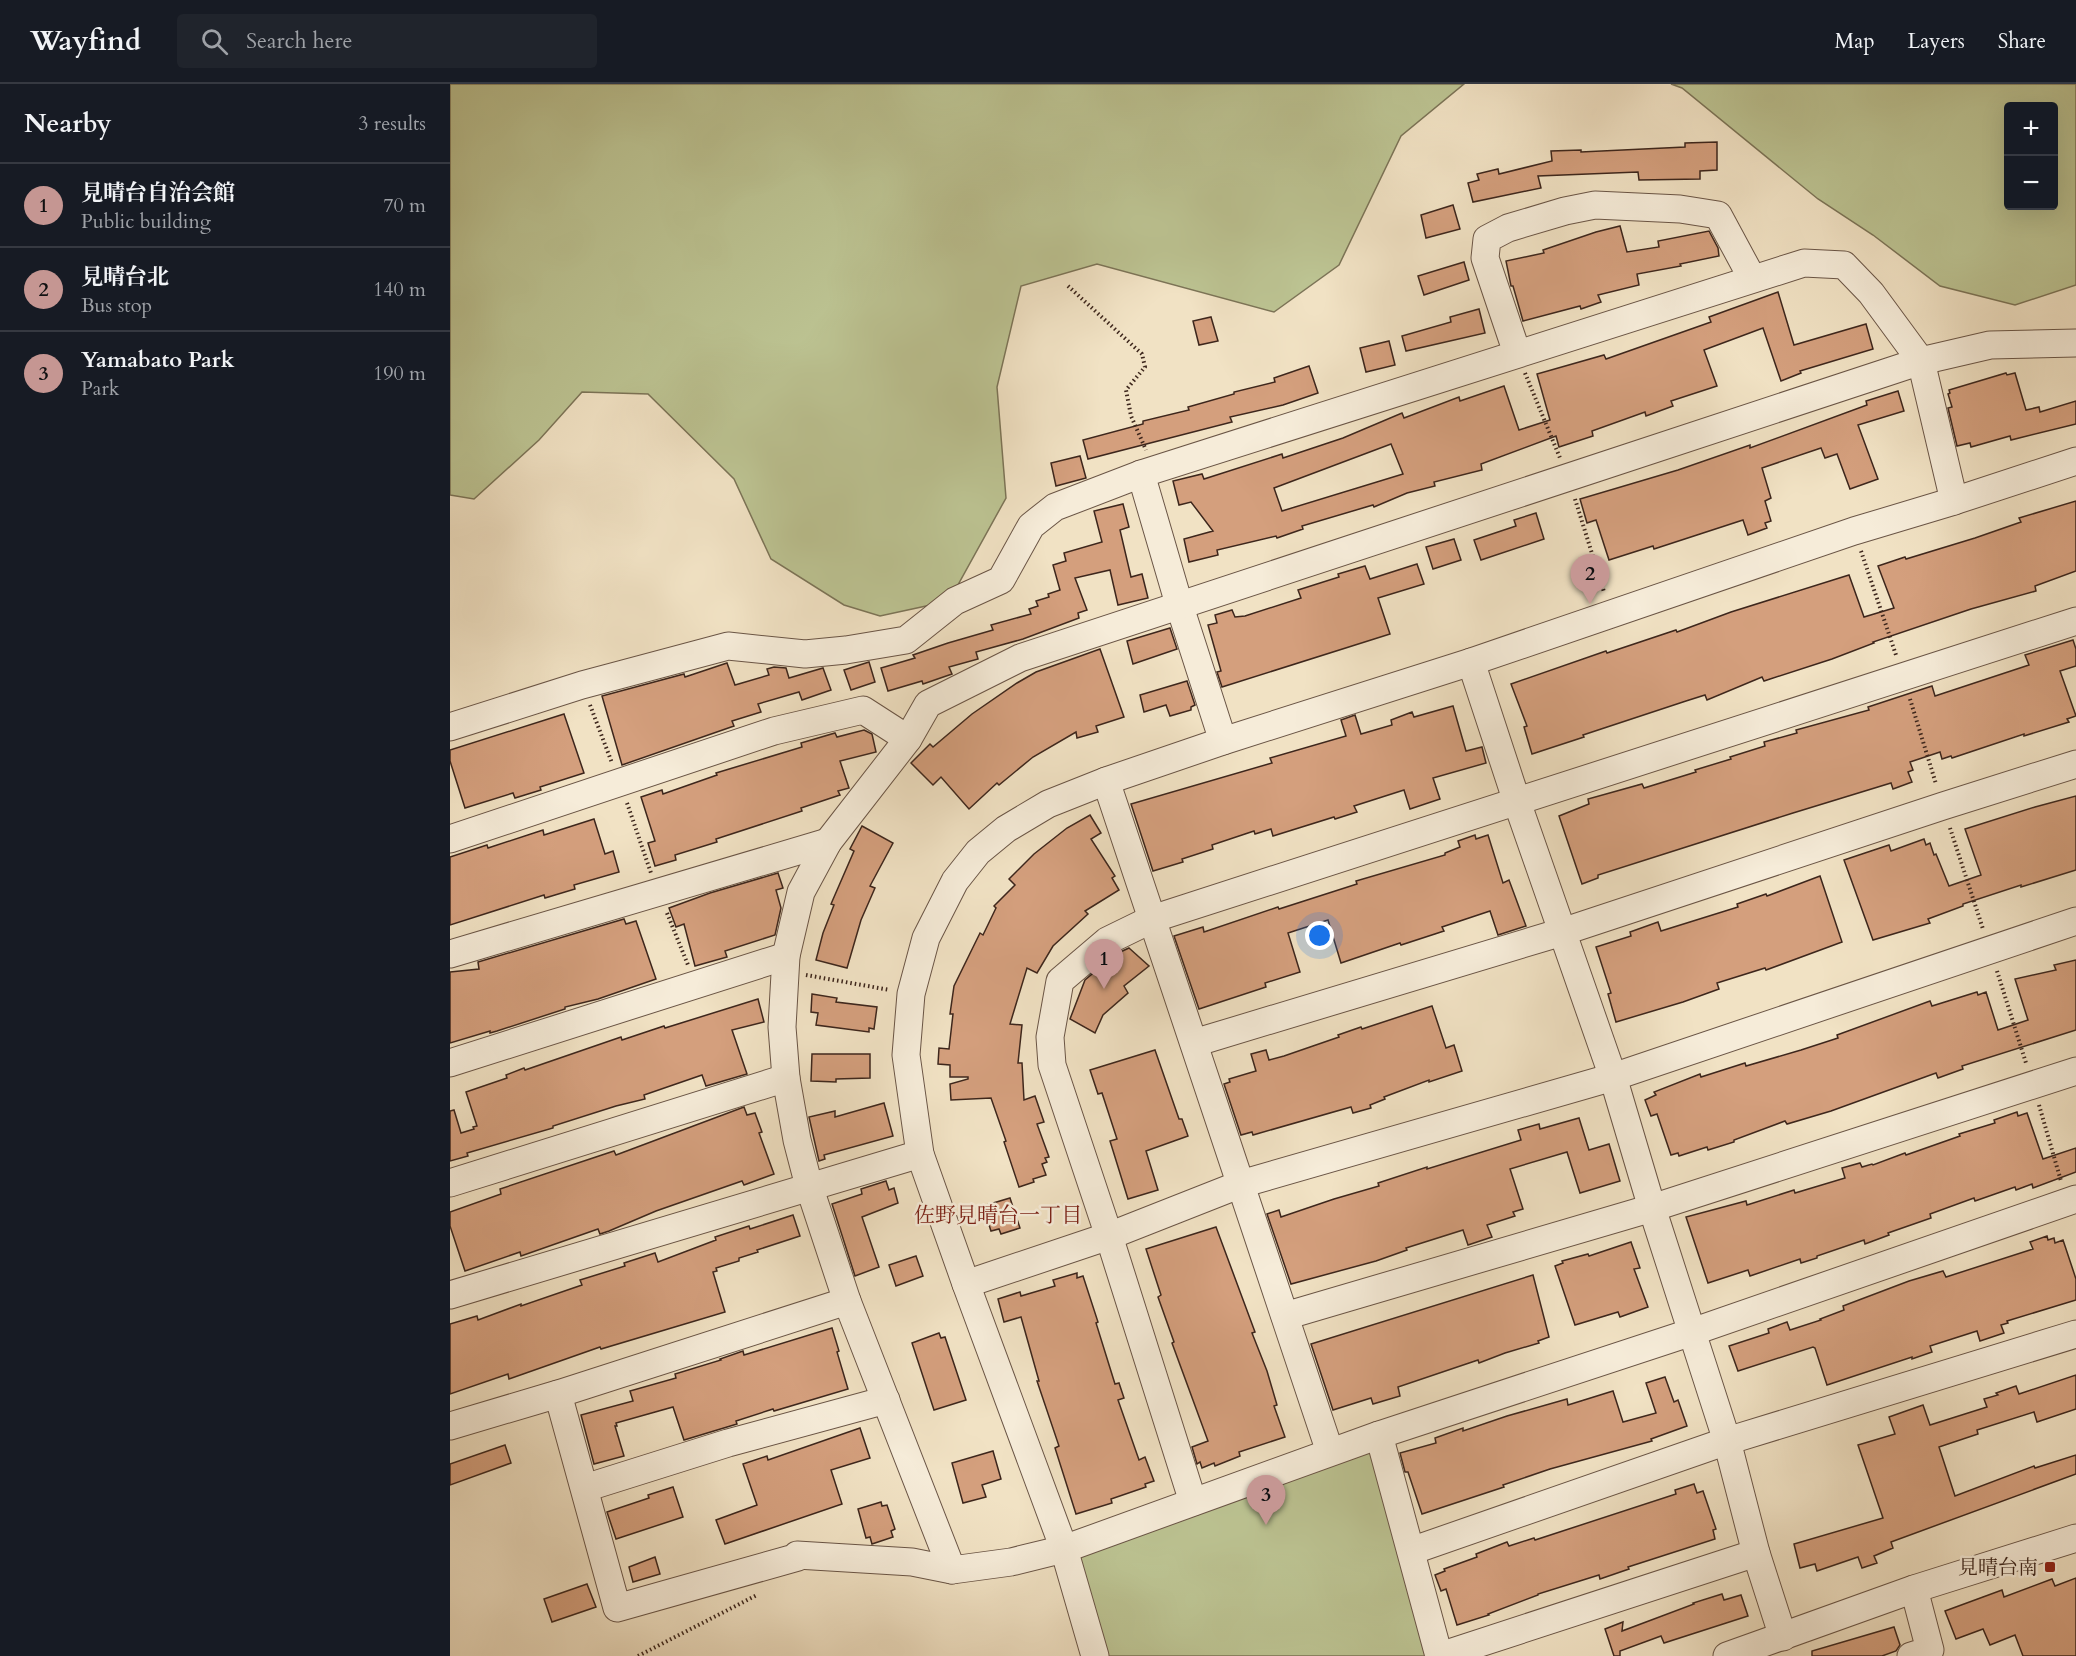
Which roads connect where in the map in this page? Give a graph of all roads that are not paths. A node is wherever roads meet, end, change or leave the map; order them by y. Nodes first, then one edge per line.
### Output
1 (1752, 278) junction
2 (2076, 343) edge
3 (1517, 353) junction
4 (1921, 361) junction
5 (2076, 461) edge
6 (1148, 472) junction
7 (1954, 501) junction
8 (1179, 604) junction
9 (2076, 621) edge
10 (1471, 662) junction
11 (450, 727) edge
12 (908, 739) junction
13 (1223, 741) junction
14 (2076, 764) edge
15 (1106, 781) junction
16 (1517, 802) junction
17 (450, 839) edge
18 (828, 842) junction
19 (1152, 919) junction
20 (2076, 921) edge
21 (1562, 932) junction
22 (450, 954) edge
23 (785, 963) junction
24 (1194, 1043) junction
25 (450, 1063) edge
26 (2076, 1071) edge
27 (1613, 1077) junction
28 (786, 1078) junction
29 (921, 1154) junction
30 (450, 1183) edge
31 (1241, 1184) junction
32 (809, 1186) junction
33 (2072, 1201) edge
34 (1652, 1208) junction
35 (1109, 1236) junction
36 (966, 1284) junction
37 (450, 1295) edge
38 (847, 1301) junction
39 (1285, 1316) junction
40 (1692, 1332) junction
41 (2076, 1334) edge
42 (558, 1394) junction
43 (886, 1400) junction
44 (450, 1426) edge
45 (1378, 1434) junction
46 (1727, 1441) junction
47 (1330, 1452) junction
48 (585, 1488) junction
49 (1193, 1502) junction
50 (2076, 1538) edge
51 (1064, 1549) junction
52 (1411, 1551) junction
53 (1756, 1553) junction
54 (952, 1570) junction
55 (1914, 1589) junction
56 (1783, 1637) junction
57 (1095, 1656) edge
58 (1439, 1656) edge
59 (1727, 1656) edge
60 (1911, 1656) edge

1 - 3 street
1 - 3 street
1 - 4 street
2 - 4 street
3 - 6 street
4 - 7 street
4 - 8 street
5 - 7 street
6 - 8 street
6 - 11 street
7 - 10 street
8 - 12 street
8 - 13 street
9 - 16 street
10 - 13 street
10 - 16 street
12 - 17 street
12 - 18 street
13 - 15 street
14 - 21 street
15 - 19 street
15 - 29 street
16 - 19 street
16 - 21 street
18 - 22 street
18 - 23 street
19 - 24 street
19 - 35 street
20 - 27 street
21 - 24 street
21 - 27 street
23 - 25 street
23 - 28 street
24 - 31 street
26 - 34 street
27 - 31 street
27 - 34 street
28 - 30 street
28 - 32 street
29 - 32 street
29 - 36 street
31 - 35 street
31 - 39 street
32 - 37 street
32 - 38 street
33 - 40 street
34 - 39 street
34 - 40 street
35 - 36 street
35 - 49 street
36 - 51 street
38 - 42 street
38 - 43 street
39 - 47 street
40 - 45 street
40 - 46 street
41 - 46 street
42 - 44 street
42 - 48 street
43 - 48 street
43 - 54 street
45 - 47 street
45 - 52 street
46 - 52 street
46 - 53 street
47 - 49 street
48 - 54 street
49 - 51 street
50 - 55 street
51 - 54 street
51 - 57 street
52 - 58 street
53 - 56 street
53 - 58 street
55 - 56 street
55 - 60 street
56 - 59 street

